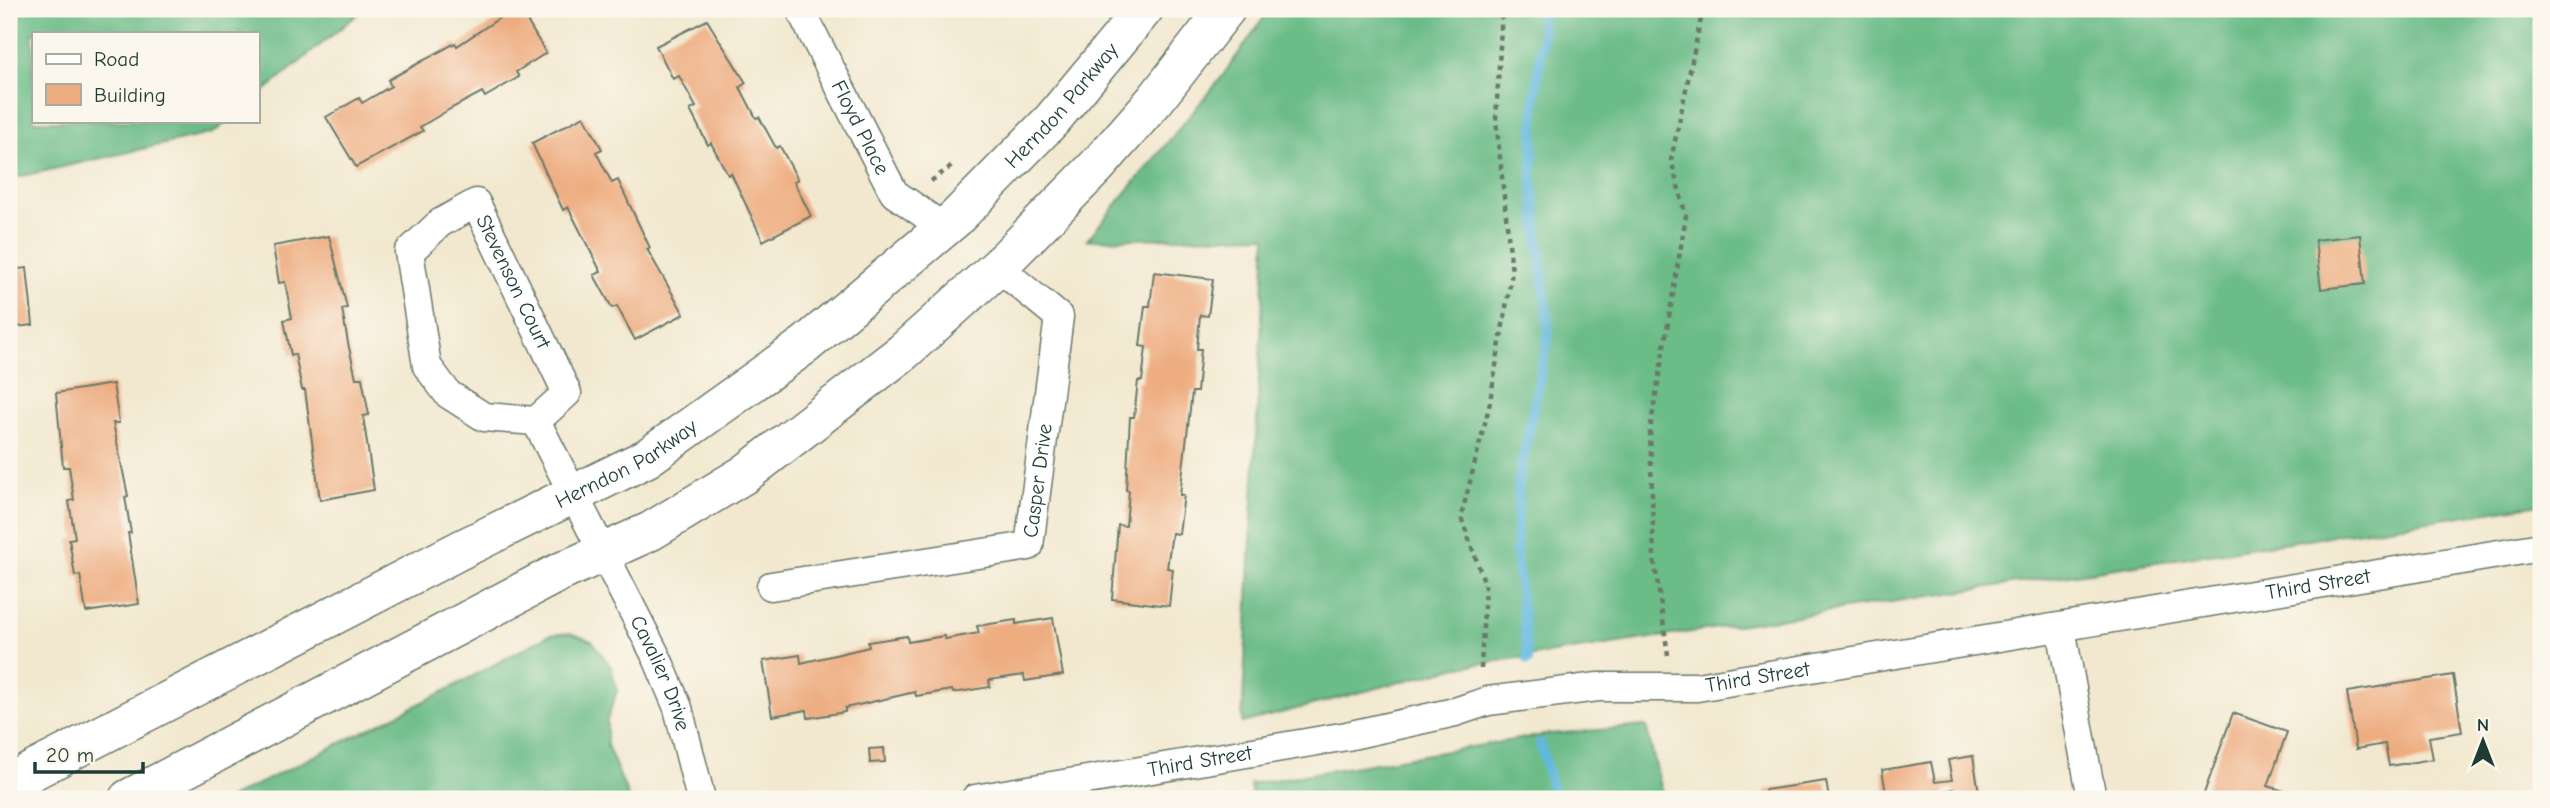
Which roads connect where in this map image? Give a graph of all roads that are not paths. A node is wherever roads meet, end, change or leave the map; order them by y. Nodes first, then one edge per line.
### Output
1 (800, 9) edge
2 (1144, 9) edge
3 (1226, 9) edge
4 (944, 228) junction
5 (998, 267) junction
6 (536, 421) junction
7 (575, 495) junction
8 (2541, 547) edge
9 (604, 554) junction
10 (771, 586) dead end
11 (2061, 628) junction
12 (9, 783) edge
13 (1077, 791) edge
14 (128, 799) edge
15 (701, 799) edge
16 (975, 799) edge
17 (2092, 799) edge

1 - 4 street, Floyd Place
2 - 4 main road, Herndon Parkway
3 - 5 main road
4 - 7 main road, Herndon Parkway
5 - 9 main road
5 - 10 street, Casper Drive
6 - 6 street, Stevenson Court
6 - 7 street
7 - 9 street
7 - 12 main road, Herndon Parkway
8 - 11 street, Third Street
9 - 14 main road
9 - 15 street, Cavalier Drive
11 - 13 street, Third Street
11 - 17 street
13 - 16 street, Third Street

